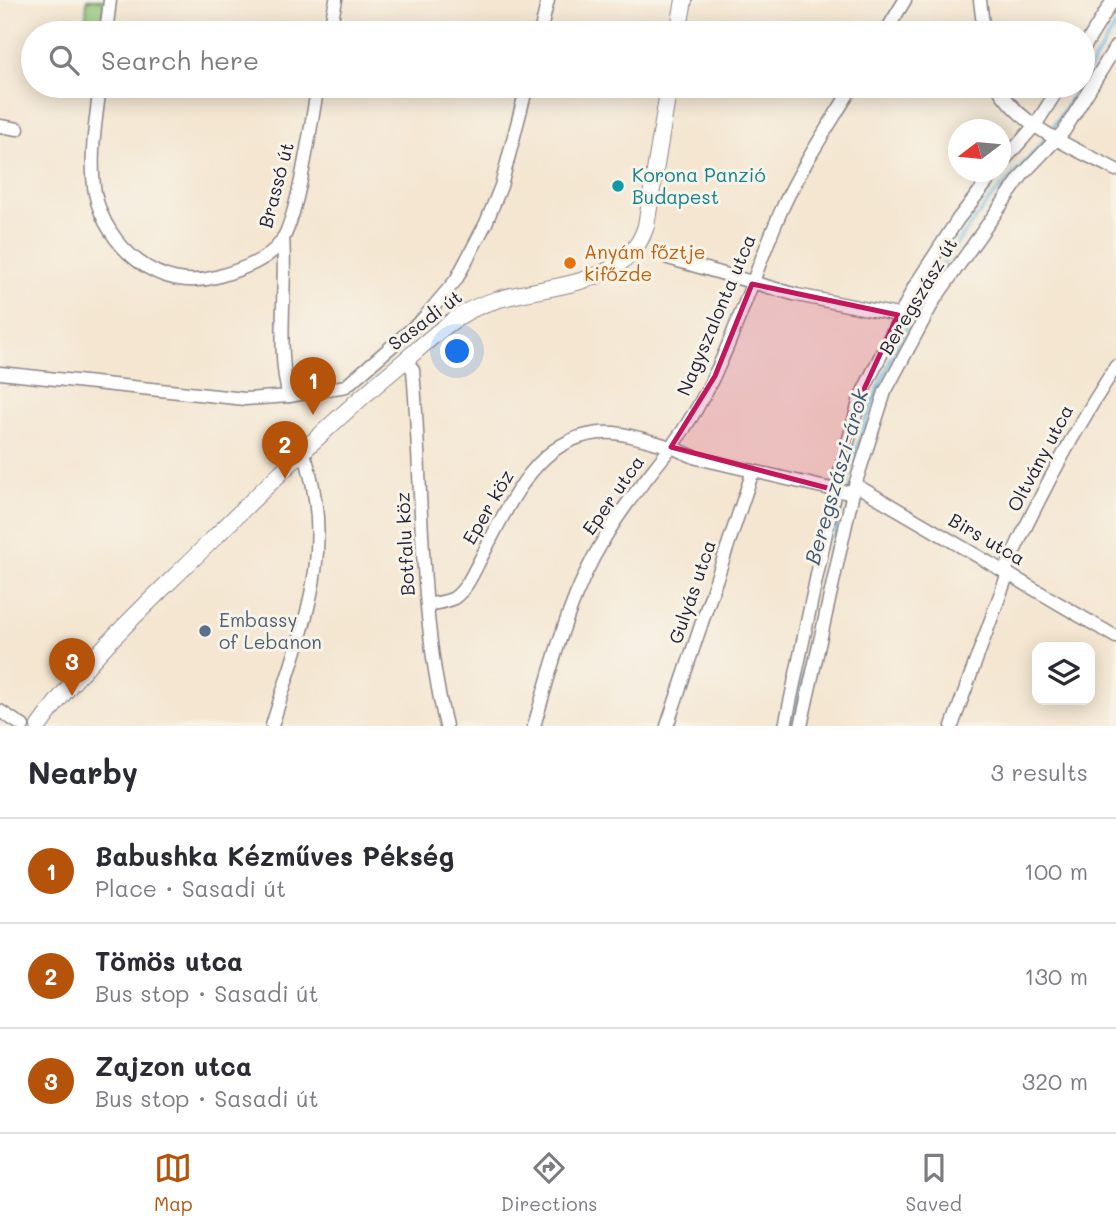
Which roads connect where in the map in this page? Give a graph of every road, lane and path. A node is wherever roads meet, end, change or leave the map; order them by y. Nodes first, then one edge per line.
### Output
1 (110, 0) edge
2 (336, 0) edge
3 (548, 0) edge
4 (684, 0) edge
5 (905, 0) edge
6 (980, 0) edge
7 (1113, 0) edge
8 (107, 21) edge
9 (332, 21) edge
10 (543, 21) edge
11 (680, 21) edge
12 (892, 21) edge
13 (983, 21) edge
14 (1095, 29) edge
15 (1116, 46) edge
16 (1095, 72) edge
17 (99, 98) edge
18 (316, 98) edge
19 (524, 98) edge
20 (667, 98) edge
21 (846, 98) edge
22 (1005, 98) edge
23 (1057, 98) edge
24 (1074, 98) edge
25 (0, 126) edge
26 (18, 129) dead end
27 (1047, 132) junction
28 (1011, 157) edge
29 (1116, 170) edge
30 (988, 182) edge
31 (283, 238) junction
32 (668, 258) dead end
33 (752, 284) junction
34 (898, 315) junction
35 (406, 360) junction
36 (1116, 366) edge
37 (0, 373) edge
38 (352, 382) junction
39 (289, 396) junction
40 (363, 396) junction
41 (671, 447) junction
42 (303, 450) junction
43 (753, 471) junction
44 (854, 488) junction
45 (835, 490) junction
46 (1007, 572) junction
47 (428, 605) junction
48 (1116, 637) edge
49 (0, 711) edge
50 (23, 726) edge
51 (39, 726) edge
52 (272, 726) edge
53 (446, 726) edge
54 (534, 726) edge
55 (667, 726) edge
56 (785, 726) edge
57 (801, 726) edge
58 (953, 726) edge

1 - 8 street
2 - 9 street
3 - 10 street
4 - 11 street
5 - 12 street
6 - 13 street
7 - 14 street
15 - 16 street, Beregszász út
17 - 31 street, Brassó út
18 - 31 street, Brassó út
19 - 38 street, Sasadi út
20 - 35 street, Sasadi út
21 - 33 street, Nagyszalonta utca
22 - 27 street
23 - 27 street, Beregszász út
24 - 27 street, Beregszász út
25 - 26 street
27 - 28 street, Beregszász út
27 - 29 street
27 - 44 street, Beregszász út
30 - 34 street, Beregszász út
31 - 39 street
32 - 33 street
33 - 34 street
33 - 41 street, Nagyszalonta utca
34 - 45 street, Beregszász út
35 - 40 street, Sasadi út
35 - 47 street, Botfalu köz
36 - 46 street, Oltvány utca
37 - 39 street, Sasadi út
38 - 39 street, Sasadi út
38 - 40 street
40 - 42 street, Sasadi út
41 - 43 street, Eper utca
41 - 47 street, Eper köz
41 - 54 street, Eper utca
42 - 51 street, Sasadi út
42 - 52 street
43 - 45 street, Eper utca
43 - 55 street, Gulyás utca
44 - 45 street, Birs utca
44 - 46 street, Birs utca
44 - 57 street, Beregszász út
45 - 56 street, Beregszász út
46 - 48 street, Birs utca
46 - 58 street, Oltvány utca
47 - 53 street, Botfalu köz
49 - 50 street

